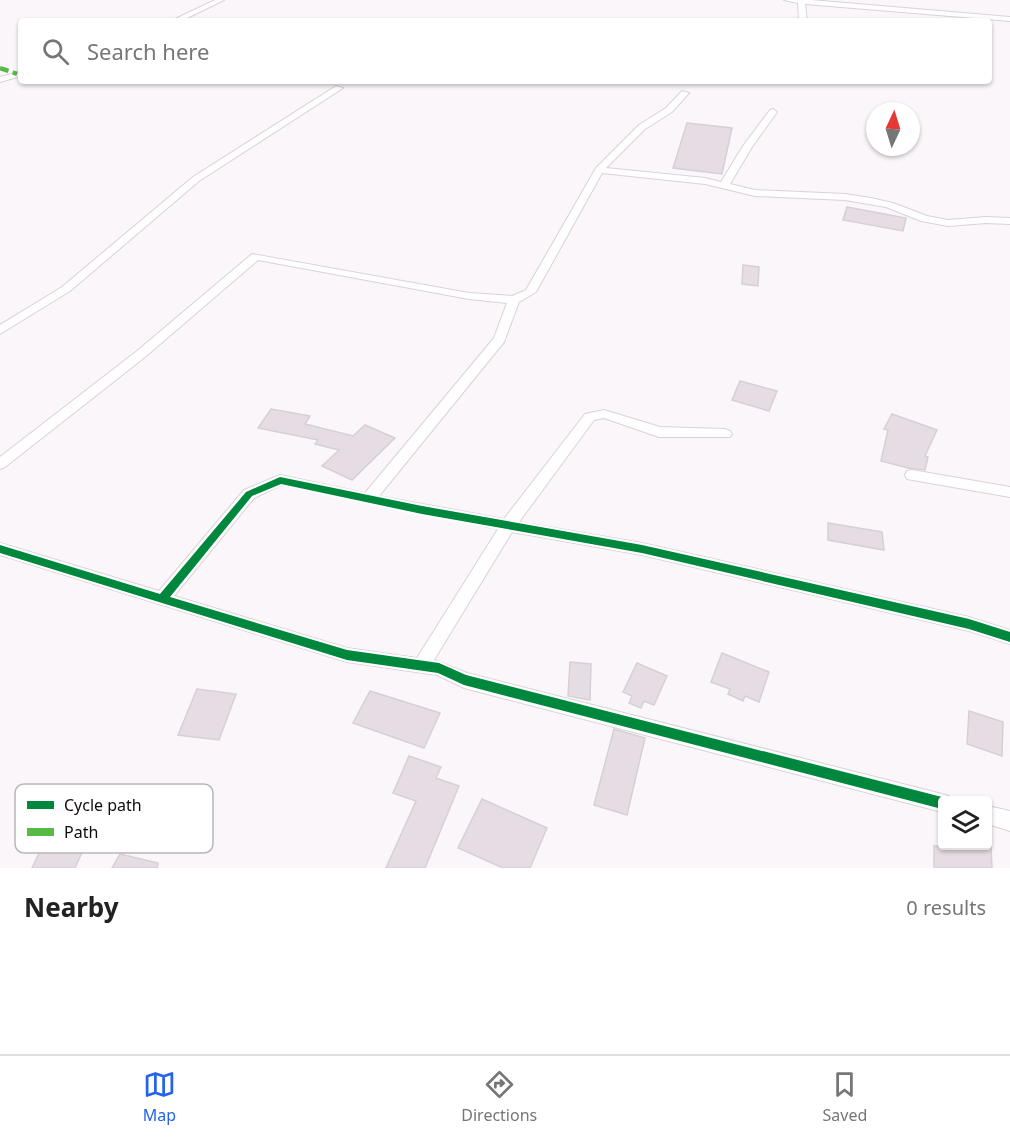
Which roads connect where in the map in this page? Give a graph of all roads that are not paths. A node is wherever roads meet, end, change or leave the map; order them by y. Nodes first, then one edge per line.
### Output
1 (221, 0) edge
2 (788, 0) edge
3 (801, 1) edge
4 (182, 18) edge
5 (803, 18) edge
6 (988, 18) edge
7 (992, 18) edge
8 (1010, 20) edge
9 (18, 74) edge
10 (0, 80) edge
11 (339, 88) dead end
12 (685, 93) dead end
13 (773, 112) dead end
14 (599, 170) junction
15 (723, 186) junction
16 (1010, 221) edge
17 (514, 300) junction
18 (0, 330) edge
19 (725, 434) dead end
20 (0, 464) edge
21 (912, 475) dead end
22 (1010, 492) edge
23 (368, 499) junction
24 (508, 525) junction
25 (0, 549) edge
26 (163, 598) junction
27 (1010, 637) edge
28 (422, 665) junction
29 (938, 802) edge
30 (992, 816) edge
31 (1010, 821) edge

1 - 4 street
2 - 3 street
3 - 5 street
3 - 6 street
7 - 8 street
9 - 10 street
11 - 18 street
12 - 14 street
13 - 15 street
14 - 15 street
14 - 17 street
15 - 16 street
17 - 20 street
17 - 23 street
19 - 24 street
21 - 22 street
23 - 24 street
23 - 26 street
24 - 27 street
24 - 28 street
25 - 26 street
26 - 28 street
28 - 29 street
30 - 31 street

